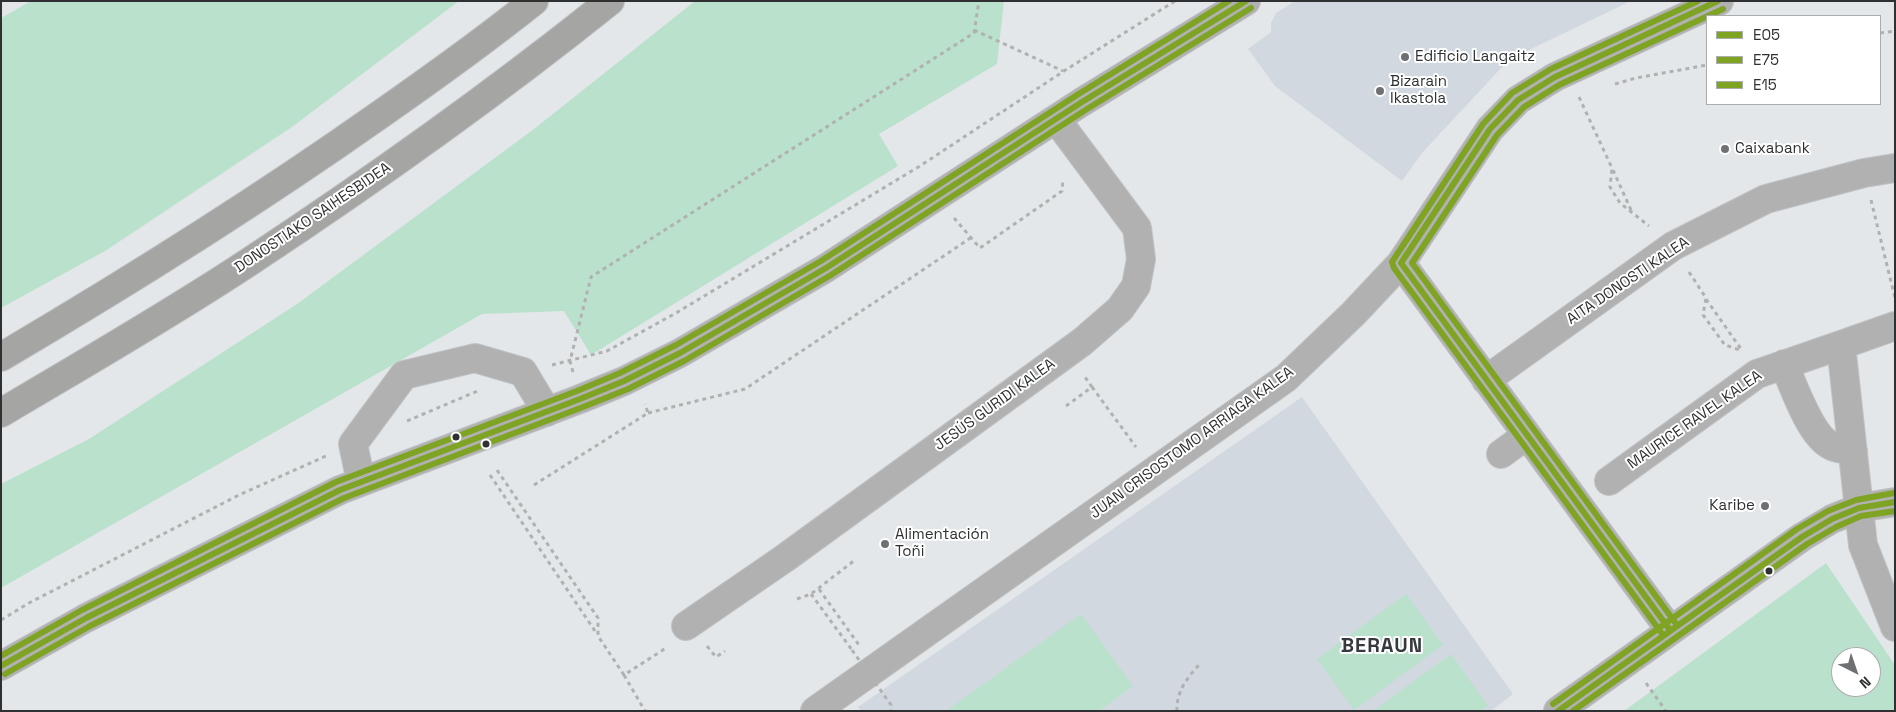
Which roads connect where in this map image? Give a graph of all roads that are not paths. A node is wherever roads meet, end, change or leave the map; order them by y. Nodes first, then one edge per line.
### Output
1 (534, 1) edge
2 (610, 1) edge
3 (1246, 1) edge
4 (1720, 1) edge
5 (1056, 119) junction
6 (1895, 168) edge
7 (1401, 263) junction
8 (1895, 326) edge
9 (1841, 345) junction
10 (1, 357) edge
11 (1784, 364) junction
12 (1486, 380) junction
13 (546, 412) junction
14 (1, 413) edge
15 (1527, 435) junction
16 (1853, 451) junction
17 (1501, 454) dead end
18 (1609, 481) dead end
19 (361, 482) junction
20 (1895, 502) edge
21 (1859, 508) junction
22 (1895, 627) edge
23 (1670, 630) junction
24 (687, 638) road end
25 (1, 666) edge
26 (816, 711) edge
27 (1558, 711) edge

1 - 10 highway
2 - 14 highway, DONOSTIAKO SAIHESBIDEA
3 - 5 street
4 - 7 street, JUAN CRISOSTOMO ARRIAGA KALEA
5 - 13 street
5 - 24 street, JESÚS GURIDI KALEA
6 - 12 street, AITA DONOSTI KALEA
7 - 12 street
7 - 26 street, JUAN CRISOSTOMO ARRIAGA KALEA
8 - 9 street, MAURICE RAVEL KALEA
9 - 11 street, MAURICE RAVEL KALEA
9 - 16 street
11 - 16 street
11 - 18 street, MAURICE RAVEL KALEA
12 - 15 street
13 - 19 street
13 - 19 street
15 - 17 street
15 - 23 street
16 - 21 street
19 - 25 street
20 - 21 street
21 - 22 street
21 - 23 street
23 - 27 street

